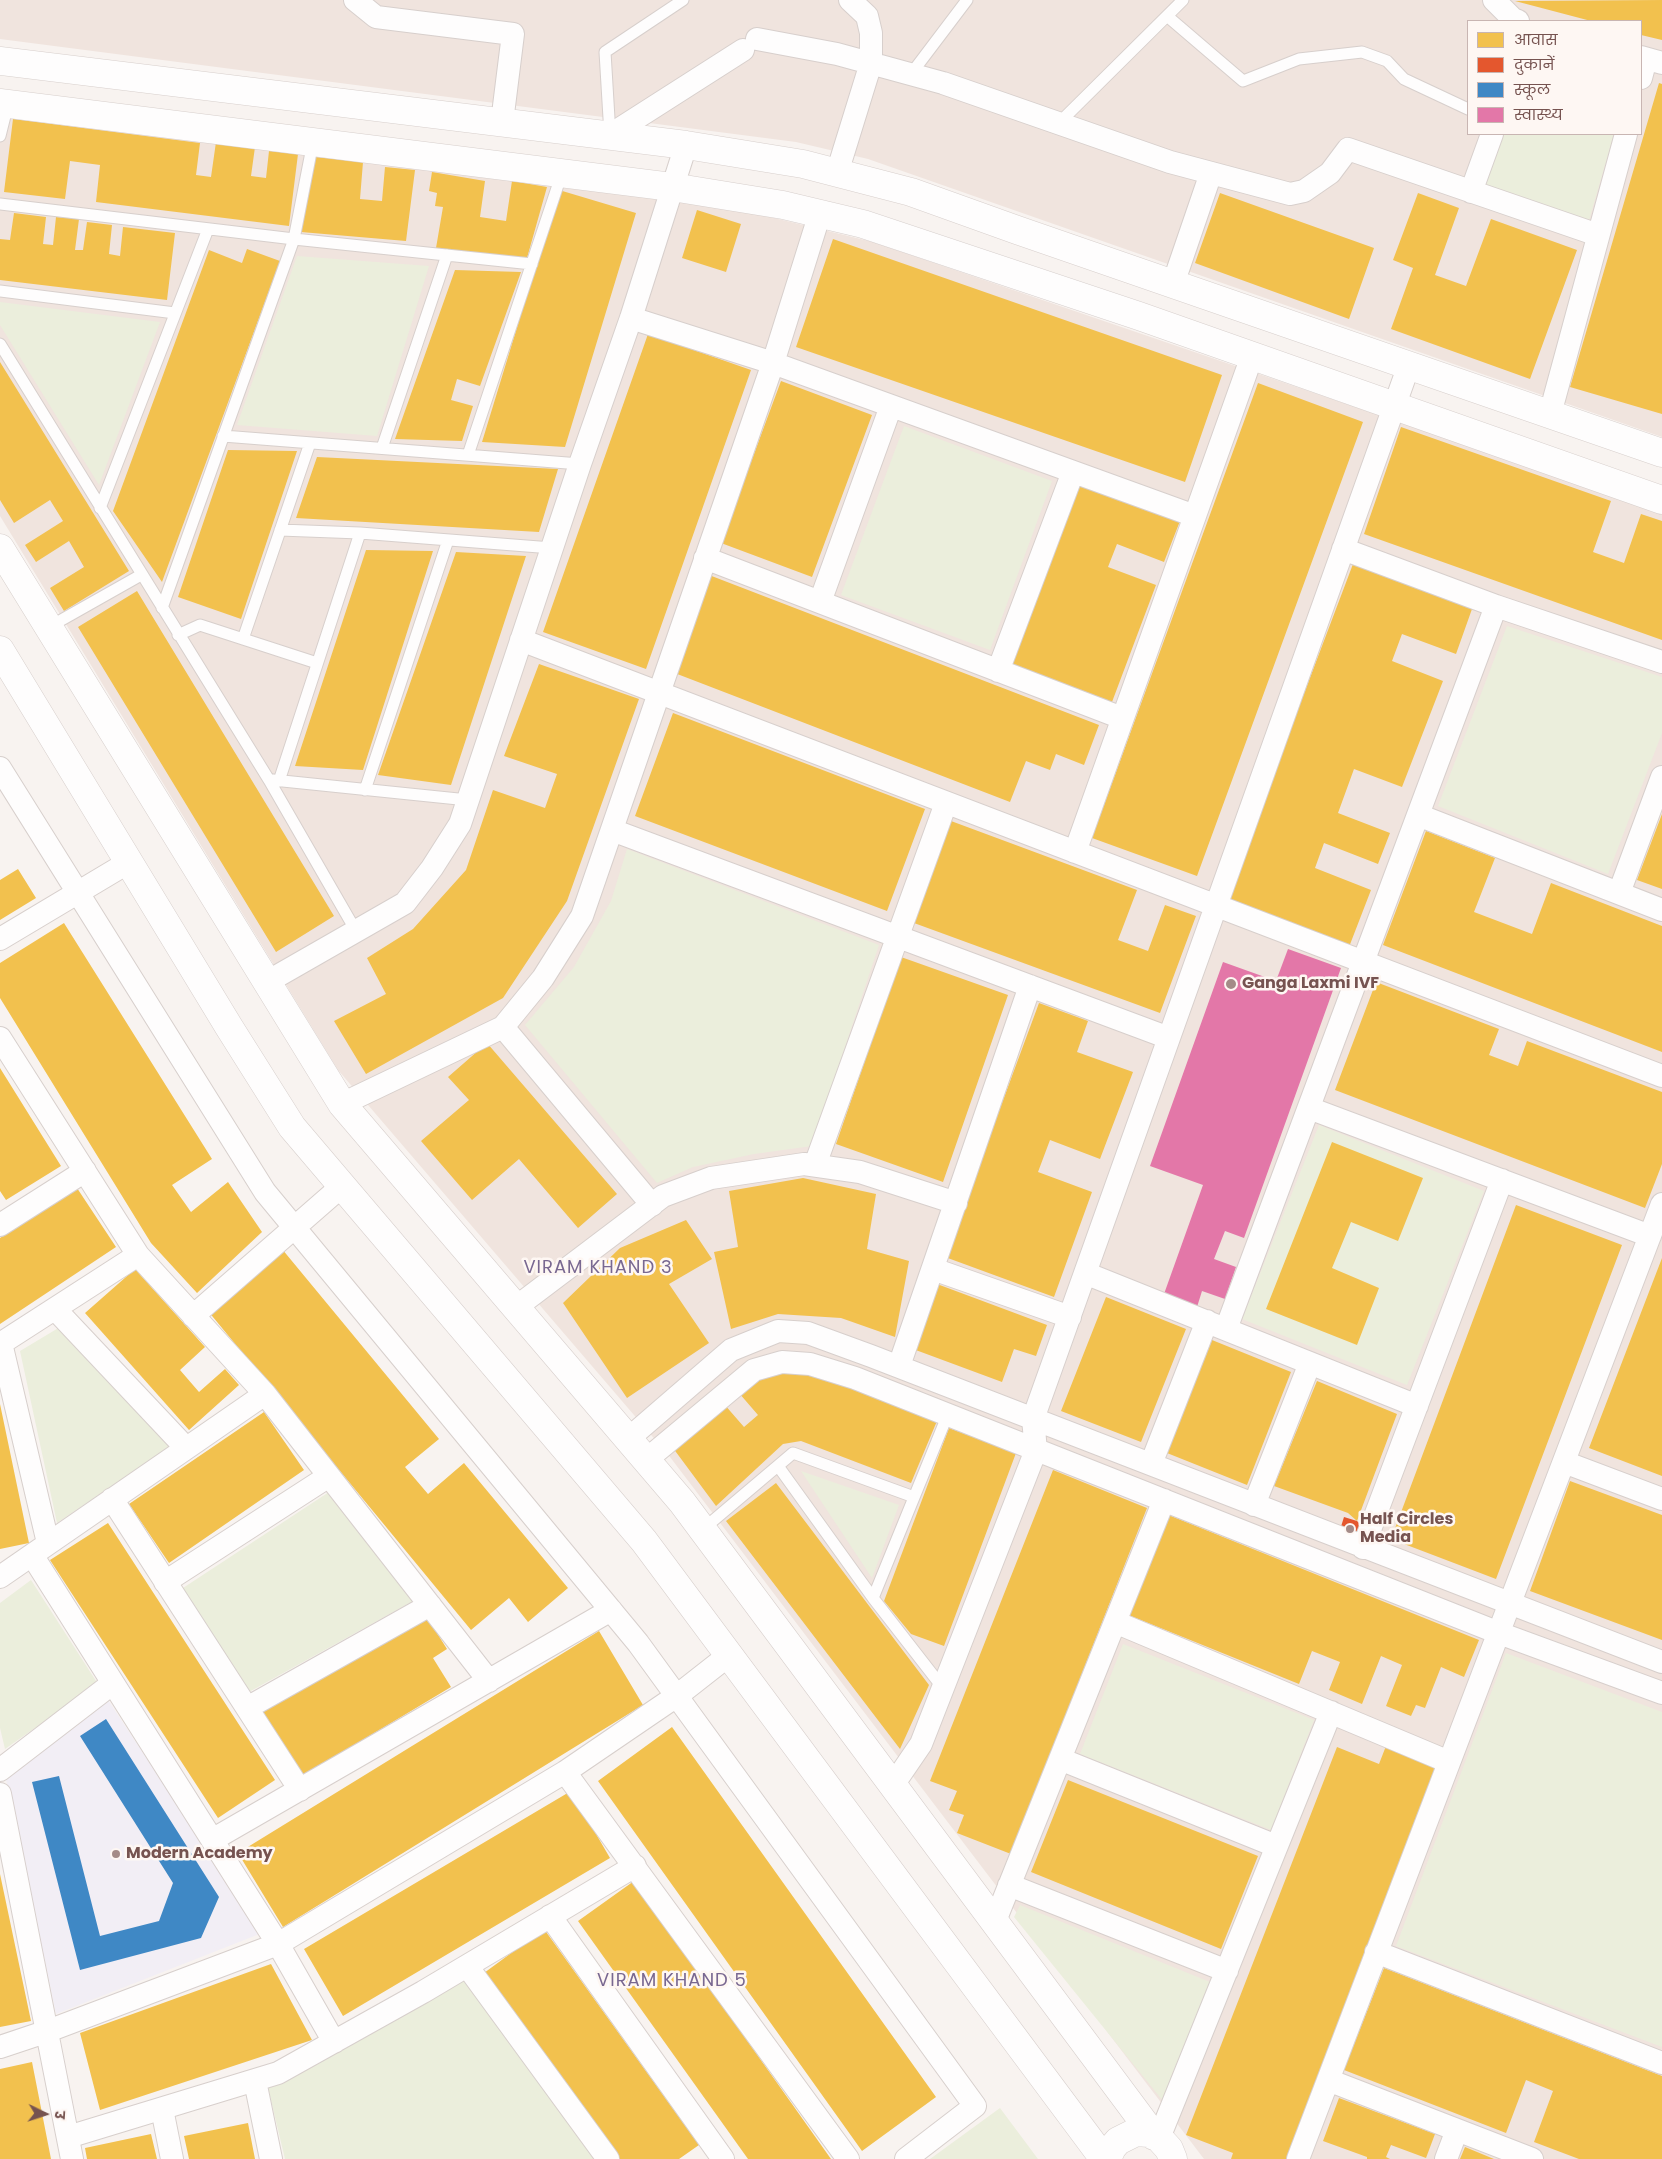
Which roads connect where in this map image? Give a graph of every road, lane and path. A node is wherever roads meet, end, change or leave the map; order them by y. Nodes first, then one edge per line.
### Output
1 (355, 0) edge
2 (683, 0) edge
3 (850, 0) edge
4 (966, 0) edge
5 (1183, 0) edge
6 (1494, 0) edge
7 (1167, 16) junction
8 (1515, 20) edge
9 (0, 61) edge
10 (871, 63) junction
11 (911, 74) junction
12 (4, 104) edge
13 (1467, 109) edge
14 (502, 122) junction
15 (1059, 123) junction
16 (610, 135) junction
17 (1492, 135) edge
18 (1626, 135) edge
19 (0, 136) edge
20 (313, 142) junction
21 (686, 145) junction
22 (562, 173) junction
23 (837, 173) junction
24 (1210, 173) junction
25 (672, 187) junction
26 (1471, 192) junction
27 (0, 204) edge
28 (820, 213) junction
29 (208, 229) junction
30 (1598, 236) junction
31 (294, 240) junction
32 (447, 255) junction
33 (532, 264) junction
34 (1173, 284) junction
35 (0, 291) edge
36 (175, 313) junction
37 (631, 318) junction
38 (0, 344) edge
39 (1252, 356) junction
40 (773, 364) junction
41 (1409, 365) junction
42 (891, 406) junction
43 (1394, 406) junction
44 (1550, 414) junction
45 (223, 436) junction
46 (310, 443) junction
47 (382, 448) junction
48 (1662, 452) edge
49 (468, 455) junction
50 (580, 464) junction
51 (1073, 472) junction
52 (1662, 500) edge
53 (100, 508) junction
54 (1195, 516) junction
55 (280, 530) junction
56 (360, 533) junction
57 (448, 540) junction
58 (0, 548) edge
59 (552, 548) junction
60 (1343, 549) junction
61 (705, 558) junction
62 (141, 575) junction
63 (820, 602) junction
64 (1496, 606) junction
65 (162, 608) junction
66 (49, 627) junction
67 (178, 635) junction
68 (243, 639) junction
69 (521, 640) junction
70 (0, 650) edge
71 (1662, 662) edge
72 (318, 663) junction
73 (998, 670) junction
74 (659, 693) junction
75 (1122, 718) junction
76 (0, 768) edge
77 (1662, 777) edge
78 (274, 780) junction
79 (365, 790) junction
80 (468, 800) junction
81 (946, 803) junction
82 (1418, 815) junction
83 (612, 830) junction
84 (1075, 852) junction
85 (129, 862) junction
86 (1619, 893) junction
87 (78, 894) junction
88 (1216, 907) junction
89 (1662, 910) edge
90 (356, 931) junction
91 (898, 937) junction
92 (0, 939) edge
93 (1363, 963) junction
94 (267, 982) junction
95 (1030, 986) junction
96 (503, 1027) junction
97 (0, 1038) edge
98 (1169, 1038) junction
99 (1662, 1076) edge
100 (342, 1104) junction
101 (1309, 1108) junction
102 (815, 1165) junction
103 (85, 1171) junction
104 (1502, 1180) junction
105 (342, 1186) junction
106 (956, 1203) junction
107 (1662, 1204) edge
108 (652, 1205) junction
109 (2, 1220) edge
110 (294, 1226) junction
111 (1650, 1236) junction
112 (138, 1255) junction
113 (933, 1269) junction
114 (1085, 1273) junction
115 (55, 1308) junction
116 (516, 1308) junction
117 (193, 1316) junction
118 (1070, 1317) junction
119 (1217, 1325) junction
120 (1, 1344) edge
121 (1310, 1363) junction
122 (899, 1366) junction
123 (265, 1394) junction
124 (1417, 1406) junction
125 (948, 1414) junction
126 (1033, 1419) junction
127 (628, 1440) junction
128 (186, 1448) junction
129 (1036, 1450) junction
130 (646, 1460) junction
131 (1564, 1462) junction
132 (1151, 1464) junction
133 (778, 1466) junction
134 (329, 1476) junction
135 (914, 1497) junction
136 (1662, 1499) edge
137 (112, 1500) junction
138 (1164, 1500) junction
139 (1254, 1505) junction
140 (702, 1530) junction
141 (1363, 1548) junction
142 (40, 1549) junction
143 (0, 1577) edge
144 (165, 1582) junction
145 (873, 1598) junction
146 (1509, 1604) junction
147 (430, 1605) junction
148 (611, 1610) junction
149 (1115, 1622) junction
150 (1498, 1632) junction
151 (729, 1655) junction
152 (1662, 1662) edge
153 (489, 1681) junction
154 (113, 1683) junction
155 (943, 1688) junction
156 (1662, 1693) edge
157 (678, 1695) junction
158 (246, 1708) junction
159 (1331, 1712) junction
160 (1060, 1759) junction
161 (1449, 1762) junction
162 (0, 1770) edge
163 (565, 1772) junction
164 (893, 1785) junction
165 (300, 1790) junction
166 (0, 1794) edge
167 (212, 1840) junction
168 (1276, 1846) junction
169 (635, 1866) junction
170 (1009, 1885) junction
171 (550, 1916) junction
172 (995, 1922) junction
173 (278, 1944) junction
174 (1376, 1952) junction
175 (467, 1966) junction
176 (1227, 1971) junction
177 (48, 2031) junction
178 (334, 2042) junction
179 (0, 2047) edge
180 (1662, 2063) edge
181 (1328, 2080) junction
182 (255, 2081) junction
183 (162, 2109) junction
184 (1457, 2130) junction
185 (68, 2137) junction
186 (1162, 2144) edge
187 (72, 2159) edge
188 (172, 2159) edge
189 (271, 2159) edge
190 (608, 2159) edge
191 (723, 2159) edge
192 (848, 2159) edge
193 (906, 2159) edge
194 (1106, 2159) edge
195 (1298, 2159) edge
196 (1446, 2159) edge
197 (1532, 2159) edge

1 - 14 street
2 - 16 lane
3 - 10 street
4 - 11 lane
5 - 7 lane
6 - 8 street
7 - 13 lane
7 - 15 lane
9 - 14 street
10 - 11 street
10 - 16 street
10 - 23 street
11 - 15 street
12 - 19 lane
12 - 20 street
14 - 16 street
15 - 24 street
16 - 21 street
17 - 26 street
18 - 30 street
20 - 22 street
20 - 31 lane
21 - 23 street
21 - 25 street
22 - 25 street
22 - 33 lane
23 - 34 street
24 - 26 street
24 - 34 street
25 - 28 street
25 - 37 street
26 - 30 street
27 - 29 lane
28 - 39 street
28 - 40 street
29 - 31 lane
29 - 36 lane
30 - 44 street
31 - 32 lane
31 - 45 lane
32 - 33 lane
32 - 47 lane
33 - 49 lane
34 - 41 street
35 - 36 lane
36 - 53 lane
37 - 40 street
37 - 50 street
38 - 53 lane
39 - 43 street
39 - 54 street
40 - 42 street
40 - 61 street
41 - 43 street
41 - 44 street
42 - 51 street
42 - 63 street
43 - 52 street
43 - 60 street
44 - 48 street
45 - 46 lane
45 - 65 lane
46 - 47 lane
46 - 55 lane
47 - 49 lane
49 - 50 lane
50 - 59 street
51 - 54 street
51 - 73 street
53 - 62 lane
54 - 75 street
55 - 56 lane
55 - 68 lane
56 - 57 lane
56 - 72 lane
57 - 59 lane
57 - 79 lane
58 - 66 street
59 - 69 street
60 - 64 street
60 - 88 street
61 - 63 street
61 - 74 street
62 - 65 lane
62 - 66 lane
63 - 73 street
64 - 71 street
64 - 82 street
65 - 67 lane
66 - 94 street
67 - 68 lane
67 - 78 lane
68 - 72 lane
69 - 74 street
69 - 80 street
70 - 85 street
72 - 78 lane
73 - 75 street
74 - 81 street
74 - 83 street
75 - 84 street
76 - 87 street
77 - 86 street
78 - 79 lane
78 - 90 lane
79 - 80 lane
80 - 90 street
81 - 84 street
81 - 91 street
82 - 86 street
82 - 93 street
83 - 91 street
83 - 96 street
84 - 88 street
85 - 87 street
85 - 105 street
86 - 89 street
87 - 92 street
87 - 110 street
88 - 93 street
88 - 98 street
90 - 94 street
91 - 95 street
91 - 102 street
93 - 99 street
93 - 101 street
94 - 100 street
95 - 98 street
95 - 106 street
96 - 100 street
96 - 108 street
97 - 103 street
98 - 114 street
100 - 116 street
101 - 104 street
101 - 119 street
102 - 106 street
102 - 108 street
103 - 109 street
103 - 112 street
104 - 111 street
104 - 124 street
105 - 110 street
105 - 151 street
106 - 113 street
107 - 111 street
108 - 116 street
110 - 117 street
110 - 148 street
111 - 131 street
112 - 115 street
112 - 117 street
113 - 118 street
113 - 122 street
114 - 118 street
114 - 119 street
115 - 120 street
115 - 128 street
116 - 127 street
117 - 123 street
118 - 126 street
119 - 121 street
119 - 132 street
120 - 142 street
121 - 124 street
121 - 139 street
122 - 126 street
122 - 127 street
123 - 128 street
123 - 134 street
124 - 141 street
125 - 129 street
125 - 130 street
125 - 135 lane
126 - 129 street
126 - 132 street
127 - 130 street
128 - 137 street
129 - 138 street
129 - 155 street
130 - 140 street
131 - 136 street
131 - 146 street
132 - 139 street
133 - 135 lane
133 - 140 lane
133 - 145 lane
134 - 144 street
134 - 147 street
135 - 145 lane
137 - 142 street
137 - 144 street
138 - 149 street
138 - 150 street
139 - 141 street
140 - 164 street
141 - 146 street
142 - 143 street
142 - 154 street
144 - 158 street
145 - 155 lane
146 - 150 street
146 - 152 street
147 - 153 street
147 - 158 street
148 - 153 street
148 - 157 street
149 - 159 street
149 - 160 street
150 - 156 street
150 - 161 street
151 - 157 street
151 - 194 street
153 - 165 street
154 - 162 street
154 - 167 street
155 - 164 street
157 - 163 street
157 - 193 street
158 - 165 street
159 - 161 street
159 - 168 street
160 - 168 street
160 - 170 street
161 - 174 street
163 - 169 street
163 - 173 street
164 - 172 street
165 - 167 street
166 - 177 street
167 - 173 street
168 - 176 street
169 - 171 street
169 - 192 street
170 - 172 street
170 - 176 street
171 - 175 street
171 - 191 street
172 - 186 street
173 - 177 street
173 - 178 street
174 - 180 street
174 - 181 street
175 - 178 street
175 - 190 street
176 - 186 street
177 - 179 street
177 - 185 street
178 - 182 street
181 - 184 street
181 - 195 street
182 - 183 street
182 - 189 street
183 - 185 street
183 - 188 street
184 - 196 street
184 - 197 street
185 - 187 street
186 - 194 street

